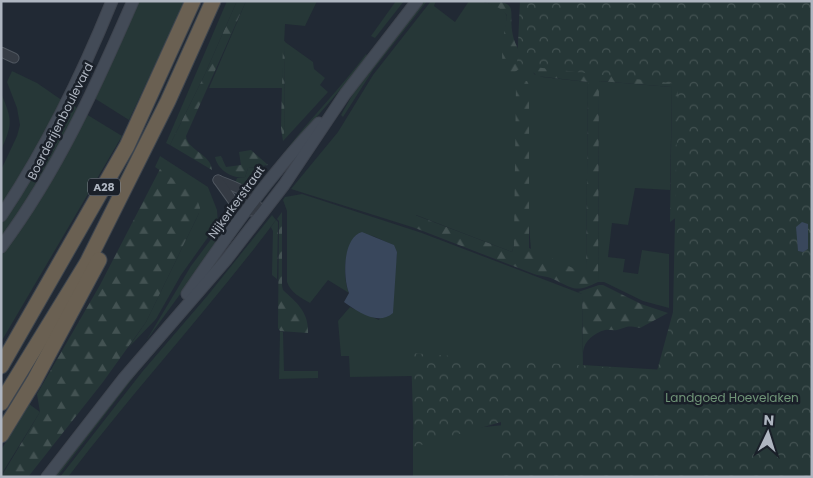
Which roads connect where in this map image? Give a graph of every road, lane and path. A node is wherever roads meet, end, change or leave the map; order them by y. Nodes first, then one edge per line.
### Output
1 (112, 1) edge
2 (134, 1) edge
3 (193, 1) edge
4 (213, 1) edge
5 (418, 1) edge
6 (1, 52) edge
7 (14, 58) dead end
8 (345, 94) junction
9 (168, 101) junction
10 (254, 199) junction
11 (246, 210) junction
12 (261, 213) junction
13 (1, 216) edge
14 (1, 247) edge
15 (159, 336) junction
16 (1, 366) edge
17 (1, 402) edge
18 (1, 435) edge
19 (47, 477) edge

1 - 13 main road, Boerderijenboulevard
2 - 14 main road, Boerderijenboulevard
3 - 16 highway, A28
4 - 9 highway, A28
5 - 8 main road, Nijkerkerstraat
6 - 7 street
8 - 10 main road, Nijkerkerstraat
8 - 12 main road, Nijkerkerstraat
9 - 17 highway, A28
9 - 18 highway, A28
10 - 11 main road, Nijkerkerstraat
10 - 11 street
10 - 12 street
11 - 12 street
11 - 15 main road, Nijkerkerstraat
12 - 15 main road, Nijkerkerstraat
15 - 19 main road, Nijkerkerstraat

